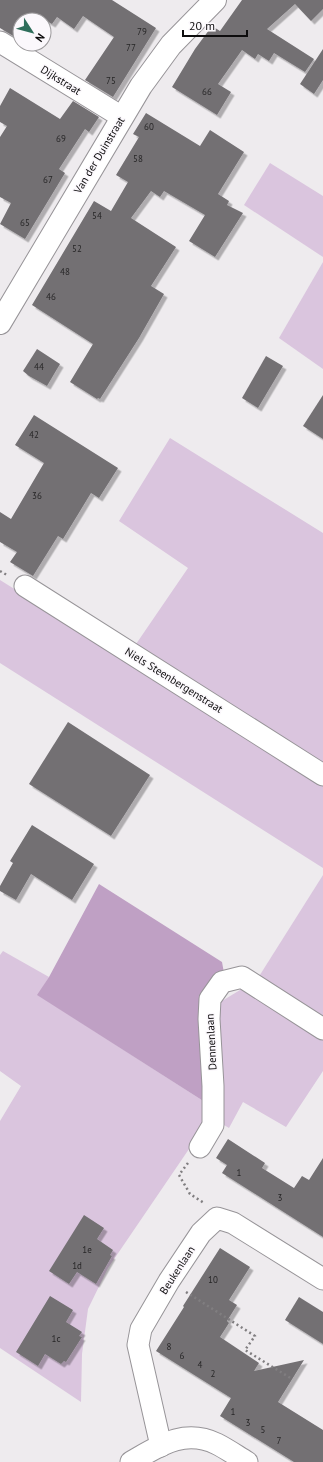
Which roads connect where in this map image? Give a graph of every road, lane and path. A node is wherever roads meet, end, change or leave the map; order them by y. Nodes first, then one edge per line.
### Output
1 (215, 0) edge
2 (0, 42) edge
3 (122, 117) junction
4 (0, 323) edge
5 (25, 586) dead end
6 (323, 775) edge
7 (323, 1028) edge
8 (200, 1147) joint
9 (217, 1218) junction
10 (323, 1280) edge
11 (170, 1281) junction
12 (292, 1379) dead end
13 (161, 1446) junction
14 (131, 1462) edge
15 (246, 1462) edge

1 - 3 street, Van der Duinstraat
2 - 3 street, Dijkstraat
3 - 4 street, Van der Duinstraat
5 - 6 street, Niels Steenbergenstraat
7 - 8 street, Dennenlaan
8 - 9 path
9 - 10 street
9 - 11 street, Beukenlaan
11 - 12 path
11 - 13 street, Beukenlaan
13 - 14 street
13 - 15 street

